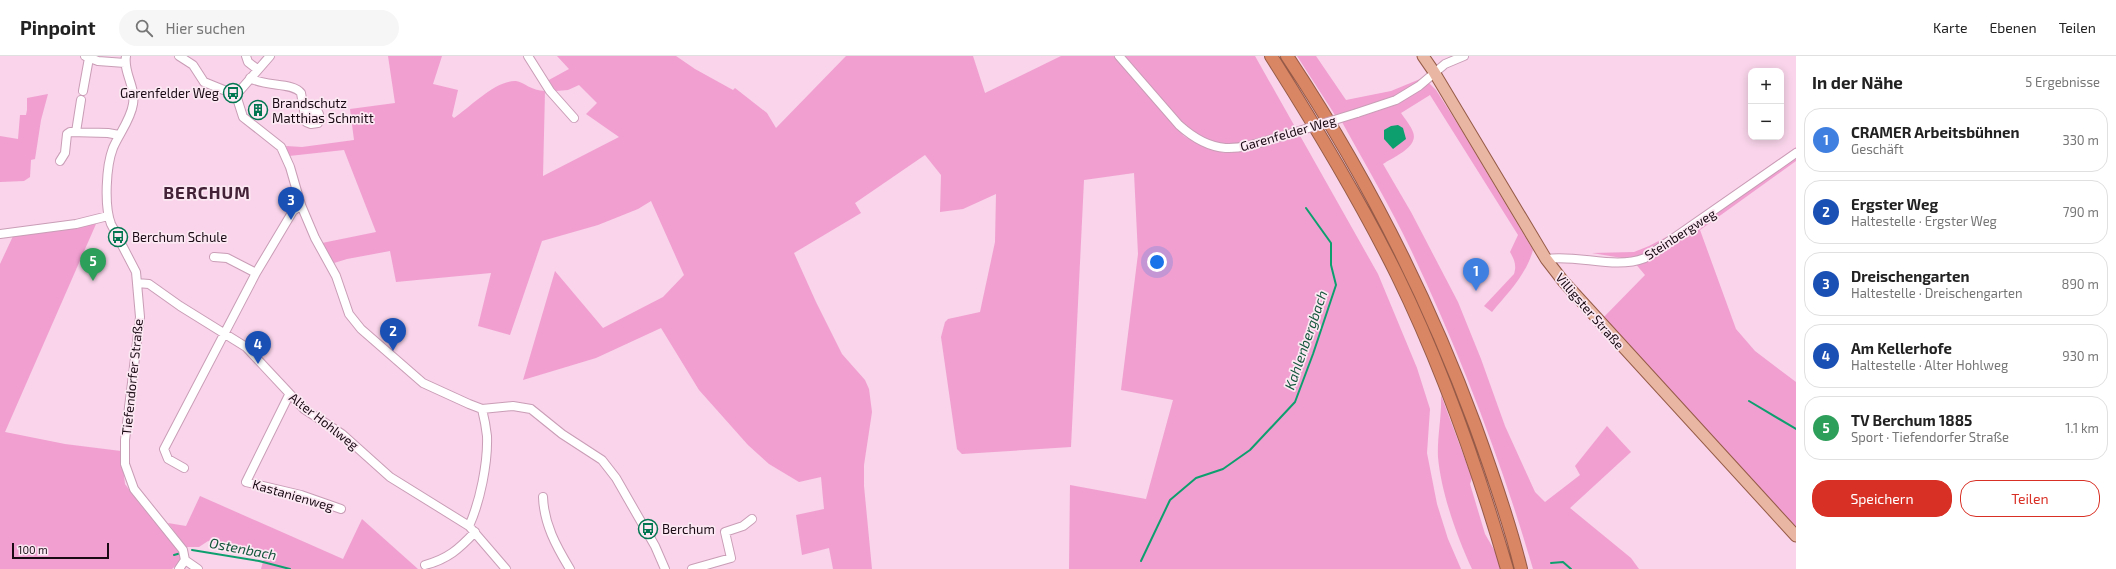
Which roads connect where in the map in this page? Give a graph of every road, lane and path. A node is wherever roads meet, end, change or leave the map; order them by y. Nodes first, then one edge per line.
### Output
1 (179, 56) edge
2 (246, 56) edge
3 (270, 56) edge
4 (528, 56) edge
5 (1120, 56) edge
6 (1271, 56) edge
7 (1287, 56) edge
8 (1423, 56) edge
9 (1464, 56) edge
10 (87, 57) edge
11 (126, 60) edge
12 (257, 69) junction
13 (1434, 72) junction
14 (250, 78) junction
15 (83, 91) dead end
16 (236, 95) junction
17 (81, 100) dead end
18 (305, 109) dead end
19 (574, 118) dead end
20 (76, 132) junction
21 (119, 135) junction
22 (1796, 153) edge
23 (60, 161) dead end
24 (301, 205) junction
25 (108, 216) junction
26 (0, 234) edge
27 (214, 257) dead end
28 (1546, 259) junction
29 (256, 273) junction
30 (137, 283) junction
31 (225, 332) junction
32 (289, 395) junction
33 (482, 408) junction
34 (184, 468) dead end
35 (543, 497) dead end
36 (341, 509) dead end
37 (752, 519) dead end
38 (469, 526) junction
39 (475, 532) junction
40 (1796, 536) edge
41 (185, 560) junction
42 (425, 565) dead end
43 (178, 569) edge
44 (198, 569) edge
45 (506, 569) edge
46 (570, 569) edge
47 (665, 569) edge
48 (692, 569) edge
49 (1507, 569) edge
50 (1521, 569) edge

1 - 16 street
2 - 12 street
3 - 12 street
4 - 19 street
5 - 13 street, Garenfelder Weg, bridge
6 - 49 highway
7 - 50 highway
8 - 13 main road, Villigster Straße
9 - 13 street, Garenfelder Weg
10 - 11 street
10 - 15 street
11 - 21 street, Tiefendorfer Straße
12 - 14 street
13 - 28 main road, Villigster Straße
14 - 16 street
14 - 18 street
16 - 24 street
17 - 20 street
20 - 21 street
20 - 23 street
21 - 25 street, Tiefendorfer Straße
22 - 28 street, Steinbergweg
24 - 29 street
24 - 33 street
25 - 26 street
25 - 30 street, Tiefendorfer Straße
27 - 29 street
28 - 40 main road, Villigster Straße
29 - 31 street
30 - 31 street, Alter Hohlweg
30 - 41 street, Tiefendorfer Straße
31 - 32 street, Alter Hohlweg
31 - 34 street
32 - 36 street, Kastanienweg
32 - 38 street, Alter Hohlweg
33 - 38 street
33 - 47 street
35 - 46 street
37 - 48 street
38 - 39 street, Alter Hohlweg
39 - 42 street
39 - 45 street, Alter Hohlweg
41 - 43 street
41 - 44 street

